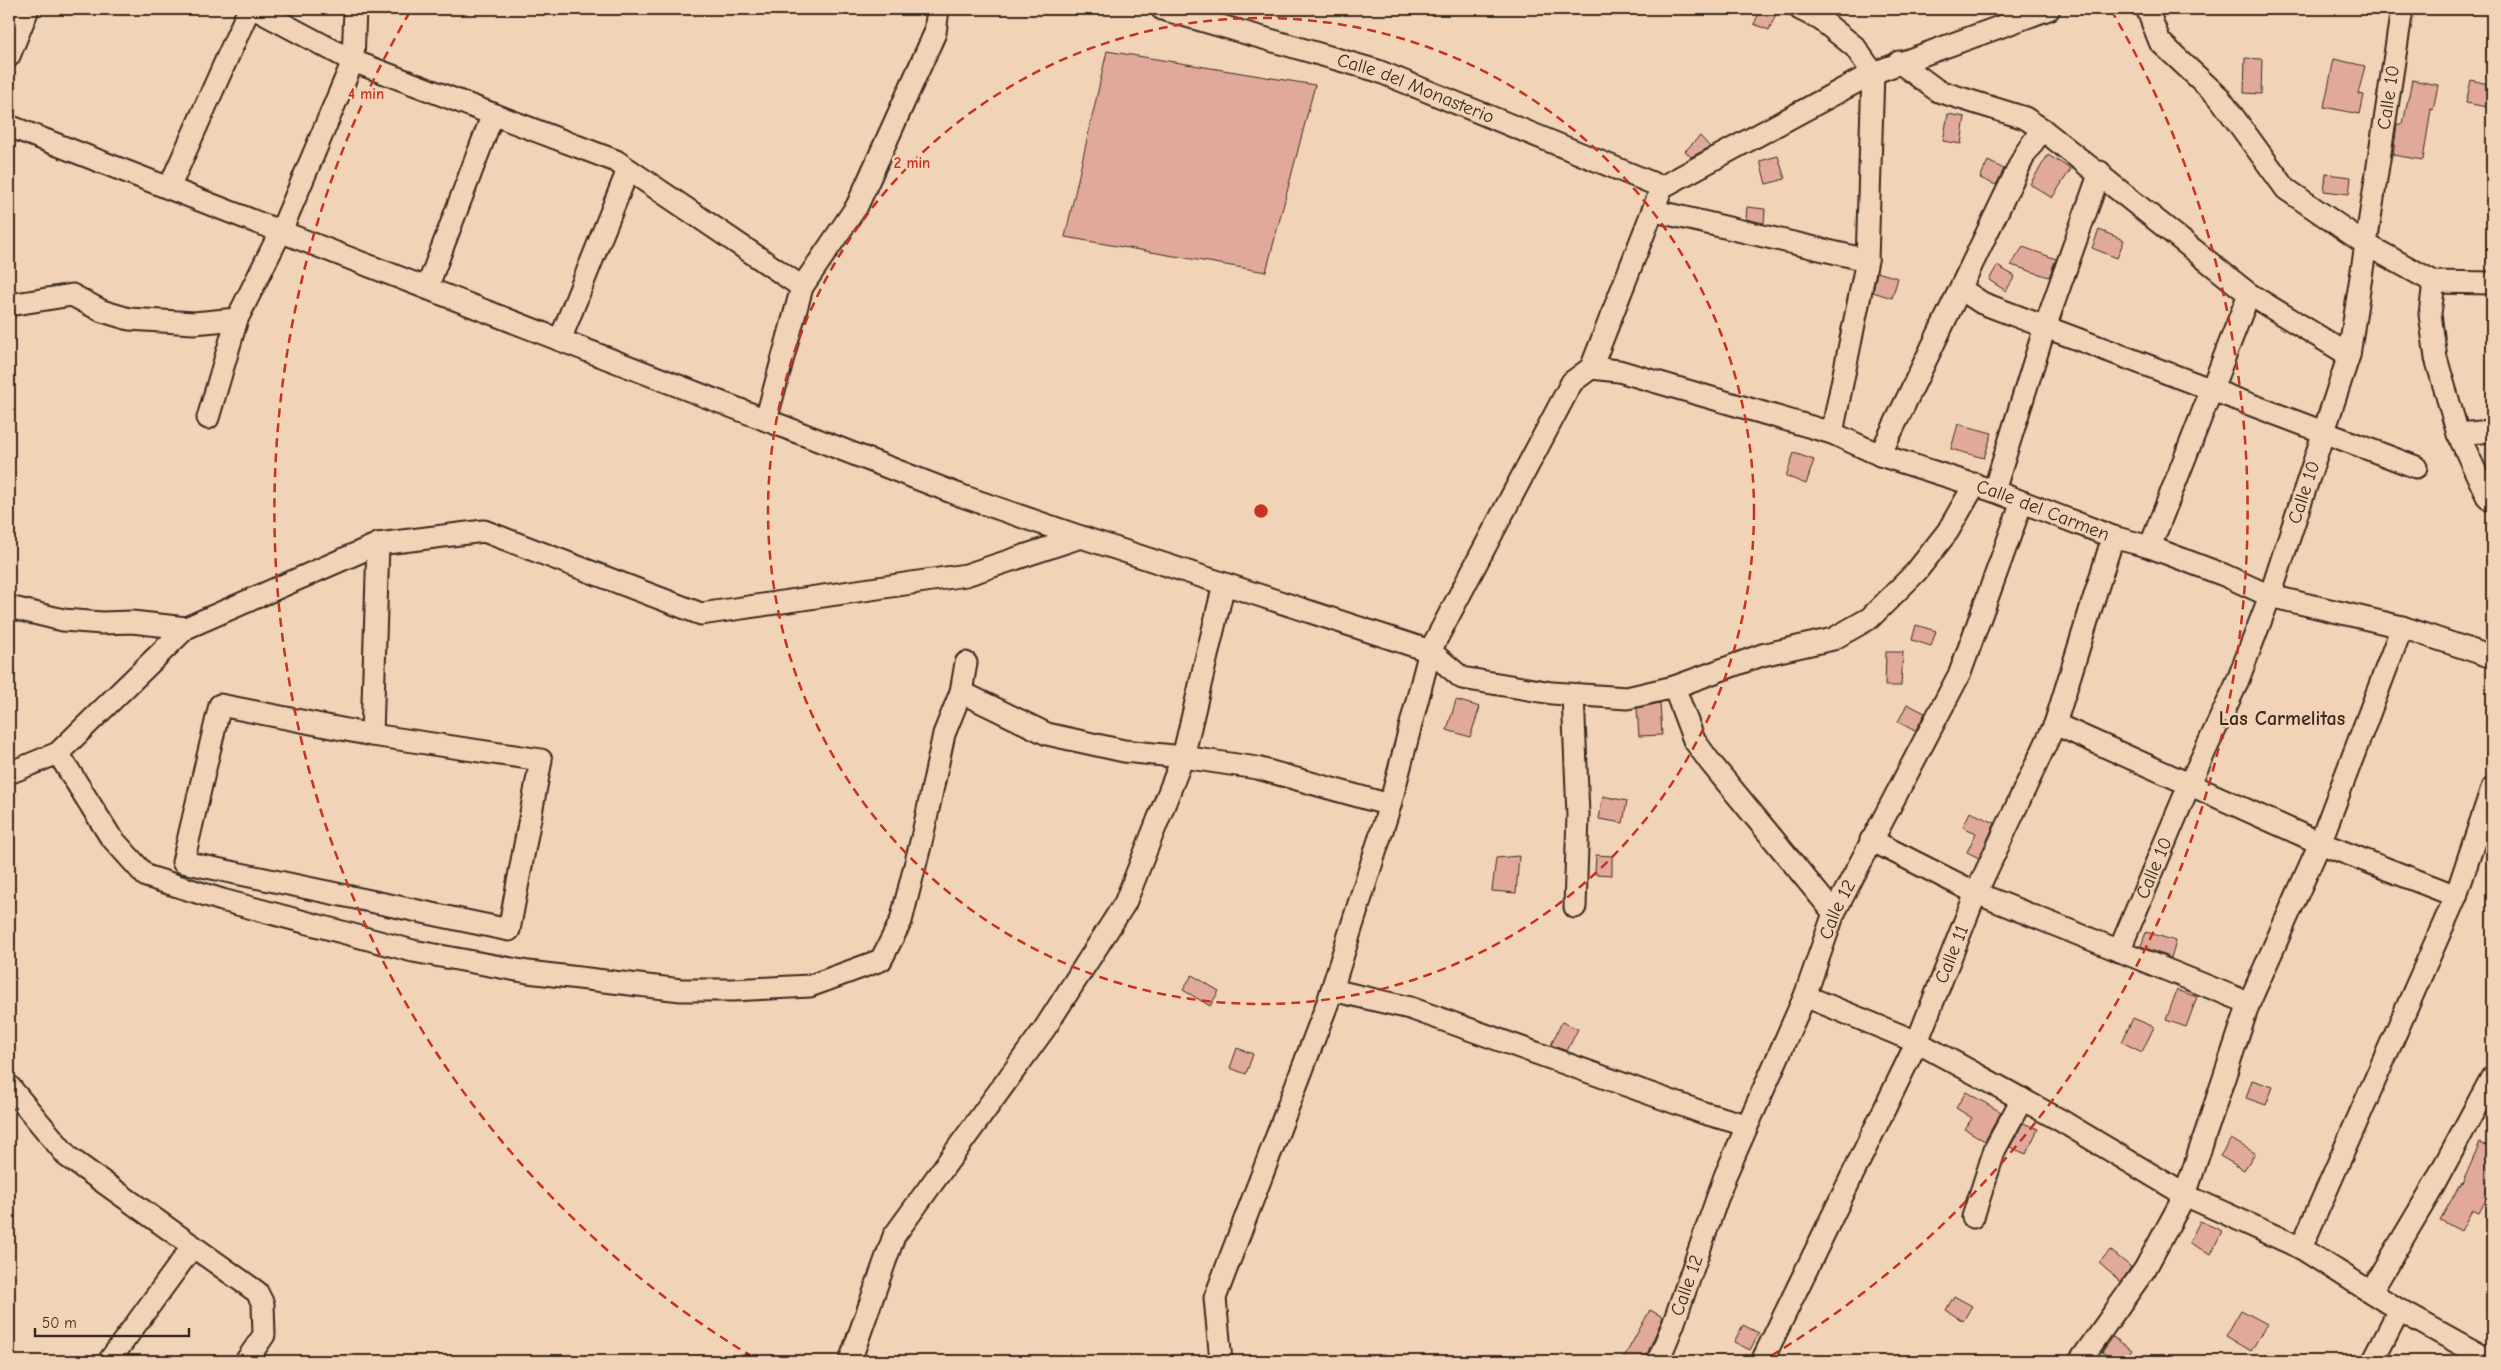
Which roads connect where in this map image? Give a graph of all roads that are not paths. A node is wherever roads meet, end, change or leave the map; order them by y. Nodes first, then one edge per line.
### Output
1 (28, 9) edge
2 (249, 9) edge
3 (254, 9) edge
4 (356, 9) edge
5 (938, 9) edge
6 (1162, 9) edge
7 (1800, 9) edge
8 (2049, 9) edge
9 (2147, 9) edge
10 (2402, 9) edge
11 (9, 56) edge
12 (353, 61) junction
13 (1899, 62) junction
14 (1873, 73) junction
15 (493, 114) junction
16 (9, 126) edge
17 (2042, 129) junction
18 (628, 170) junction
19 (2100, 172) junction
20 (1662, 187) junction
21 (169, 188) junction
22 (1655, 211) junction
23 (281, 231) junction
24 (2367, 245) junction
25 (1867, 260) junction
26 (2434, 282) junction
27 (2492, 283) edge
28 (802, 287) junction
29 (427, 288) junction
30 (1961, 289) junction
31 (2249, 294) junction
32 (9, 305) edge
33 (237, 318) junction
34 (2045, 327) junction
35 (560, 340) junction
36 (2349, 355) junction
37 (1591, 368) junction
38 (2212, 388) junction
39 (208, 418) dead end
40 (766, 420) junction
41 (2492, 431) edge
42 (2324, 432) junction
43 (1832, 433) junction
44 (2458, 434) junction
45 (1880, 454) junction
46 (2416, 467) dead end
47 (1985, 487) junction
48 (2492, 501) edge
49 (2022, 502) junction
50 (1081, 537) junction
51 (2113, 537) junction
52 (378, 544) junction
53 (2150, 547) junction
54 (1224, 584) junction
55 (2270, 596) junction
56 (9, 607) edge
57 (2402, 627) junction
58 (186, 628) junction
59 (1430, 651) junction
60 (2492, 657) edge
61 (966, 662) dead end
62 (1674, 687) junction
63 (961, 692) junction
64 (1573, 695) junction
65 (2055, 724) junction
66 (372, 735) junction
67 (58, 754) junction
68 (1183, 757) junction
69 (9, 773) edge
70 (2190, 783) junction
71 (2492, 788) edge
72 (1390, 805) junction
73 (1871, 840) junction
74 (2320, 843) junction
75 (1976, 893) junction
76 (2456, 896) junction
77 (1575, 907) dead end
78 (1834, 913) junction
79 (2119, 951) junction
80 (1332, 990) junction
81 (1805, 996) junction
82 (2249, 1003) junction
83 (1916, 1042) junction
84 (2492, 1077) edge
85 (9, 1086) edge
86 (2022, 1099) junction
87 (1746, 1125) junction
88 (2185, 1195) junction
89 (1974, 1217) dead end
90 (193, 1246) junction
91 (2301, 1248) junction
92 (2372, 1292) junction
93 (2399, 1310) junction
94 (109, 1361) edge
95 (246, 1361) edge
96 (850, 1361) edge
97 (1221, 1361) edge
98 (1658, 1361) edge
99 (1762, 1361) edge
100 (2080, 1361) edge
101 (2374, 1361) edge
102 (2491, 1361) edge

1 - 11 street
2 - 21 street
3 - 12 street
4 - 12 street
5 - 28 street
6 - 20 street, Calle del Monasterio
7 - 14 street
8 - 13 street
9 - 24 street
10 - 24 street, Calle 10
12 - 15 street
12 - 23 street
13 - 14 street
13 - 17 street
14 - 20 street
14 - 25 street
15 - 18 street
15 - 29 street
16 - 21 street
17 - 19 street
17 - 30 street
18 - 28 street
18 - 35 street
19 - 31 street
19 - 34 street
20 - 22 street
21 - 23 street
22 - 25 street
22 - 37 street
23 - 29 street
23 - 33 street
24 - 26 street
24 - 36 street, Calle 10
25 - 43 street
26 - 27 street
26 - 44 street
28 - 40 street
29 - 35 street
30 - 34 street
30 - 45 street
31 - 36 street
31 - 38 street
32 - 33 street
33 - 39 street
34 - 38 street
34 - 47 street
35 - 40 street
36 - 42 street, Calle 10
37 - 43 street, Calle del Carmen
37 - 59 street
38 - 42 street
38 - 53 street
40 - 50 street
41 - 44 street
42 - 46 street
42 - 55 street, Calle 10
43 - 45 street, Calle del Carmen
44 - 48 street
45 - 47 street, Calle del Carmen
47 - 49 street, Calle del Carmen
47 - 62 street
49 - 51 street, Calle del Carmen
49 - 73 street, Calle 12
50 - 52 street
50 - 54 street
51 - 53 street, Calle del Carmen
51 - 65 street, Calle 11
52 - 58 street
52 - 66 street
53 - 55 street, Calle del Carmen
54 - 59 street
54 - 68 street
55 - 57 street, Calle del Carmen
55 - 70 street, Calle 10
56 - 58 street
57 - 60 street, Calle del Carmen
57 - 74 street
58 - 67 street
59 - 64 street
59 - 72 street
61 - 63 street
62 - 64 street
62 - 78 street
63 - 67 street
63 - 68 street
64 - 77 street
65 - 70 street
65 - 75 street, Calle 11
66 - 66 street
67 - 69 street
68 - 72 street
68 - 96 street
70 - 74 street
70 - 79 street, Calle 10
71 - 76 street
72 - 80 street
73 - 75 street
73 - 78 street, Calle 12
74 - 76 street
74 - 82 street
75 - 79 street
75 - 83 street, Calle 11
76 - 91 street
78 - 81 street, Calle 12
79 - 82 street
80 - 87 street
80 - 97 street
81 - 83 street
81 - 87 street, Calle 12
82 - 88 street
83 - 86 street
83 - 99 street, Calle 11
84 - 92 street
85 - 90 street
86 - 88 street
86 - 89 street
87 - 98 street, Calle 12
88 - 91 street
88 - 100 street
90 - 94 street
90 - 95 street
91 - 92 street
92 - 93 street
93 - 101 street
93 - 102 street

